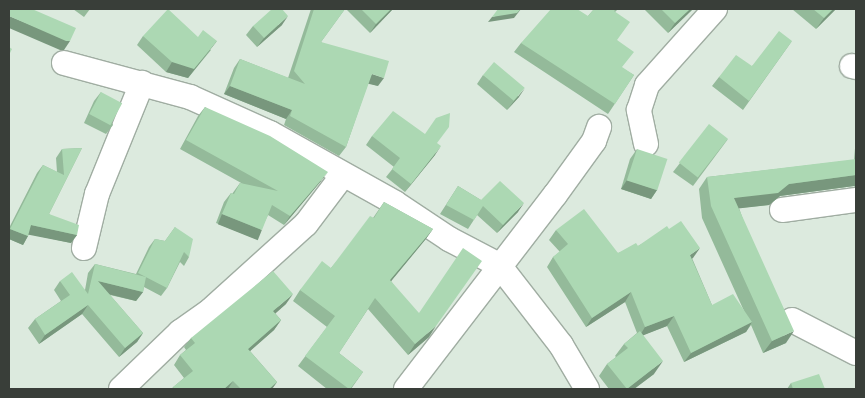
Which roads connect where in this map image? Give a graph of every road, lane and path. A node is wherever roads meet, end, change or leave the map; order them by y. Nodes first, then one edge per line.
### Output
1 (715, 9) edge
2 (64, 63) dead end
3 (142, 83) junction
4 (599, 127) dead end
5 (646, 144) dead end
6 (344, 175) junction
7 (856, 200) edge
8 (782, 210) dead end
9 (84, 248) dead end
10 (499, 265) junction
11 (792, 320) dead end
12 (856, 353) edge
13 (121, 389) edge
14 (406, 389) edge
15 (587, 389) edge

1 - 5 street
2 - 3 street
3 - 6 street
3 - 9 street
4 - 10 street
6 - 10 street
6 - 13 street
7 - 8 street
10 - 14 street
10 - 15 street
11 - 12 street

